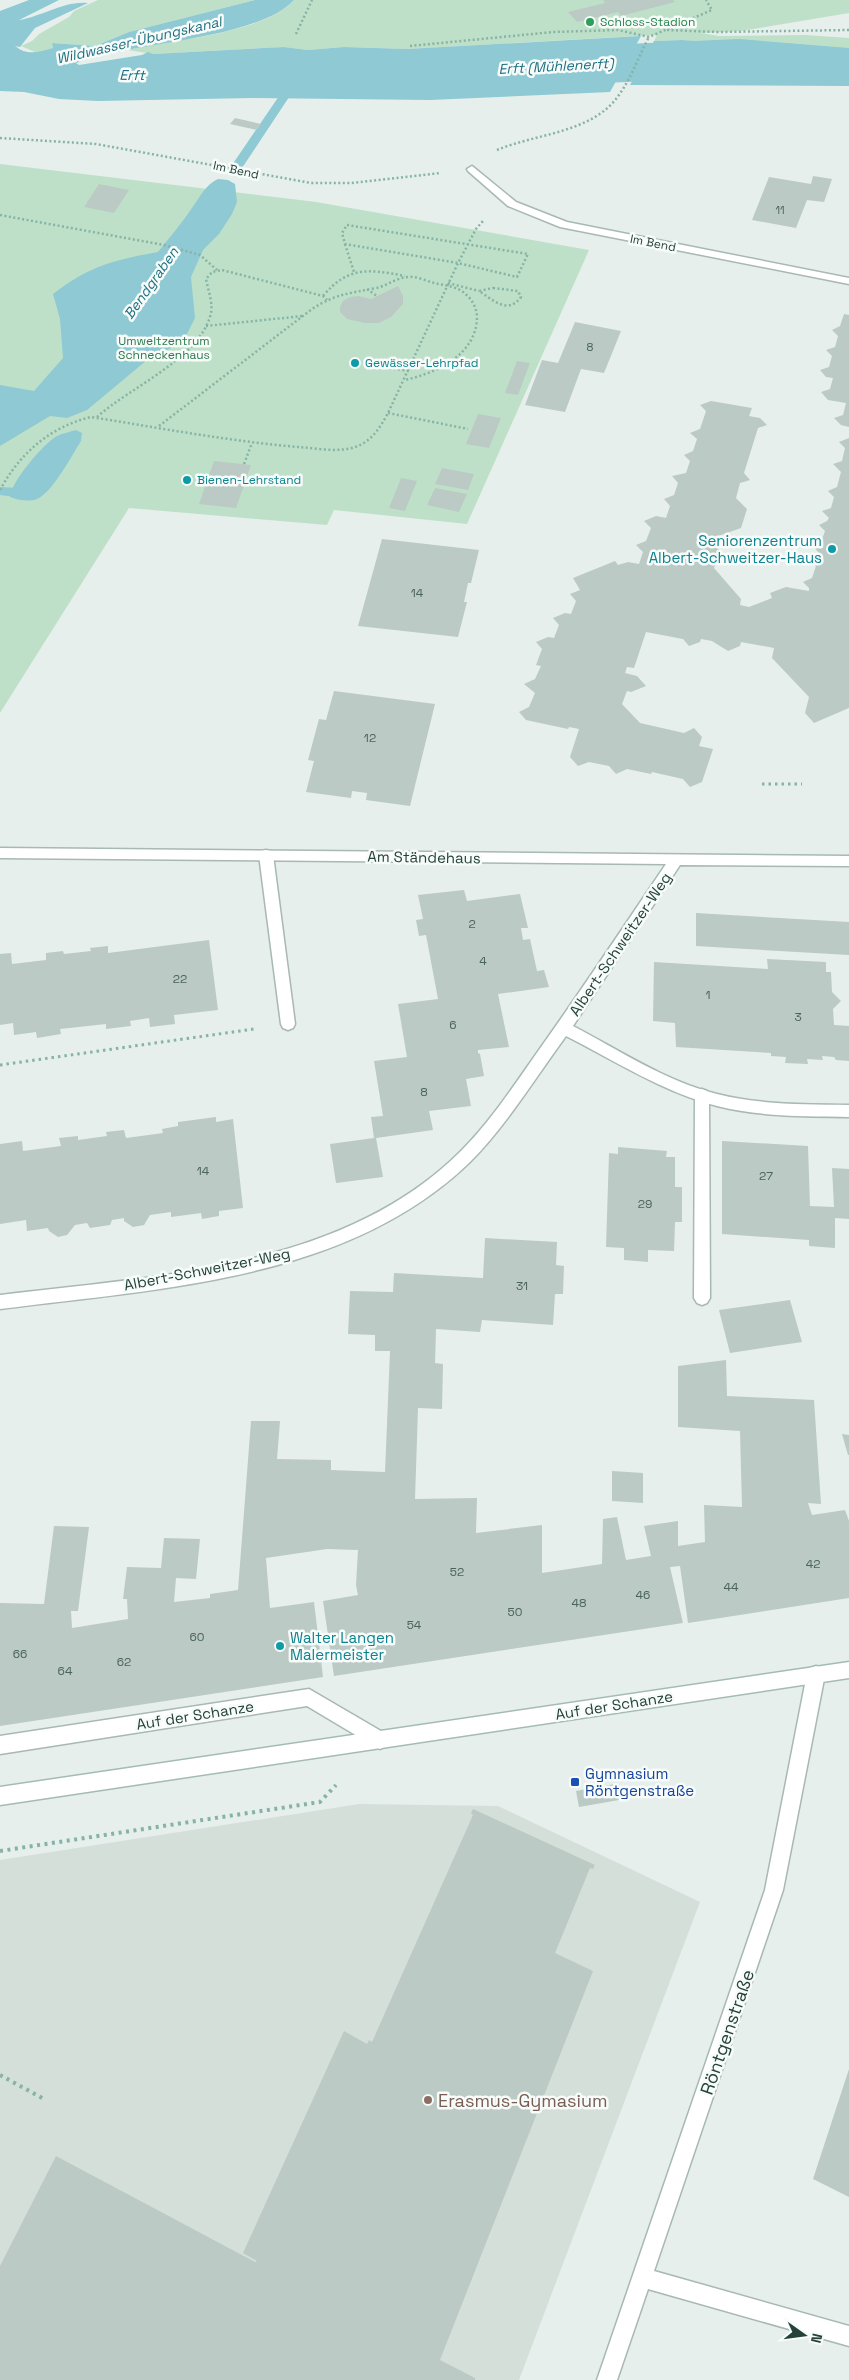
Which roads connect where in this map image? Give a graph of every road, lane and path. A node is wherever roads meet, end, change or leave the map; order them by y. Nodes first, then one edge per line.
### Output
1 (312, 0) edge
2 (706, 0) edge
3 (666, 30) junction
4 (849, 30) edge
5 (296, 34) dead end
6 (649, 37) junction
7 (410, 46) dead end
8 (0, 138) edge
9 (472, 169) junction
10 (505, 200) junction
11 (0, 215) edge
12 (345, 244) junction
13 (467, 245) junction
14 (458, 263) junction
15 (217, 270) junction
16 (354, 272) junction
17 (405, 276) junction
18 (849, 281) edge
19 (448, 285) junction
20 (367, 289) junction
21 (478, 291) junction
22 (323, 296) junction
23 (377, 296) dead end
24 (328, 300) junction
25 (304, 316) junction
26 (206, 326) junction
27 (367, 364) dead end
28 (409, 371) junction
29 (404, 380) junction
30 (388, 413) junction
31 (97, 417) junction
32 (159, 426) junction
33 (468, 429) dead end
34 (252, 443) junction
35 (244, 464) dead end
36 (0, 490) edge
37 (762, 784) dead end
38 (802, 784) dead end
39 (0, 853) edge
40 (266, 855) junction
41 (676, 860) junction
42 (849, 861) edge
43 (288, 1024) joint
44 (564, 1028) junction
45 (0, 1065) edge
46 (702, 1095) junction
47 (849, 1111) edge
48 (702, 1298) dead end
49 (0, 1302) edge
50 (849, 1670) edge
51 (816, 1674) junction
52 (380, 1740) junction
53 (0, 1745) edge
54 (0, 1796) edge
55 (0, 1851) edge
56 (0, 2076) edge
57 (44, 2099) dead end
58 (644, 2278) junction
59 (849, 2336) edge
60 (607, 2380) edge

1 - 5 path
2 - 3 path
3 - 4 path
3 - 6 path
6 - 7 path
6 - 9 path
8 - 9 path, Im Bend
9 - 10 street, Im Bend
10 - 13 path
10 - 18 street, Im Bend
11 - 15 path
12 - 13 path
12 - 14 path
12 - 16 path
13 - 14 path
13 - 14 path
14 - 19 path
15 - 22 path
15 - 26 path
16 - 17 path
16 - 22 path
17 - 19 path
17 - 20 path
19 - 21 path
19 - 28 path
19 - 29 path
20 - 23 path
20 - 24 path
21 - 21 path
22 - 24 path
24 - 25 path
25 - 26 path
25 - 32 path
26 - 31 path
27 - 28 path
28 - 29 path
29 - 30 path
30 - 33 path
30 - 34 path
31 - 32 path
31 - 36 path
32 - 34 path
34 - 35 path
37 - 38 path
39 - 40 street, Am Ständehaus
40 - 41 street, Am Ständehaus
40 - 43 street
41 - 42 street, Am Ständehaus
41 - 44 street, Albert-Schweitzer-Weg
43 - 45 path
44 - 46 street, Albert-Schweitzer-Weg
44 - 49 street, Albert-Schweitzer-Weg
46 - 47 street, Albert-Schweitzer-Weg
46 - 48 street
50 - 51 street, Auf der Schanze
51 - 52 street, Auf der Schanze
51 - 58 street, Röntgenstraße
52 - 53 street, Auf der Schanze
52 - 54 street, Auf der Schanze
52 - 55 path
56 - 57 path
58 - 59 street
58 - 60 street, Röntgenstraße

